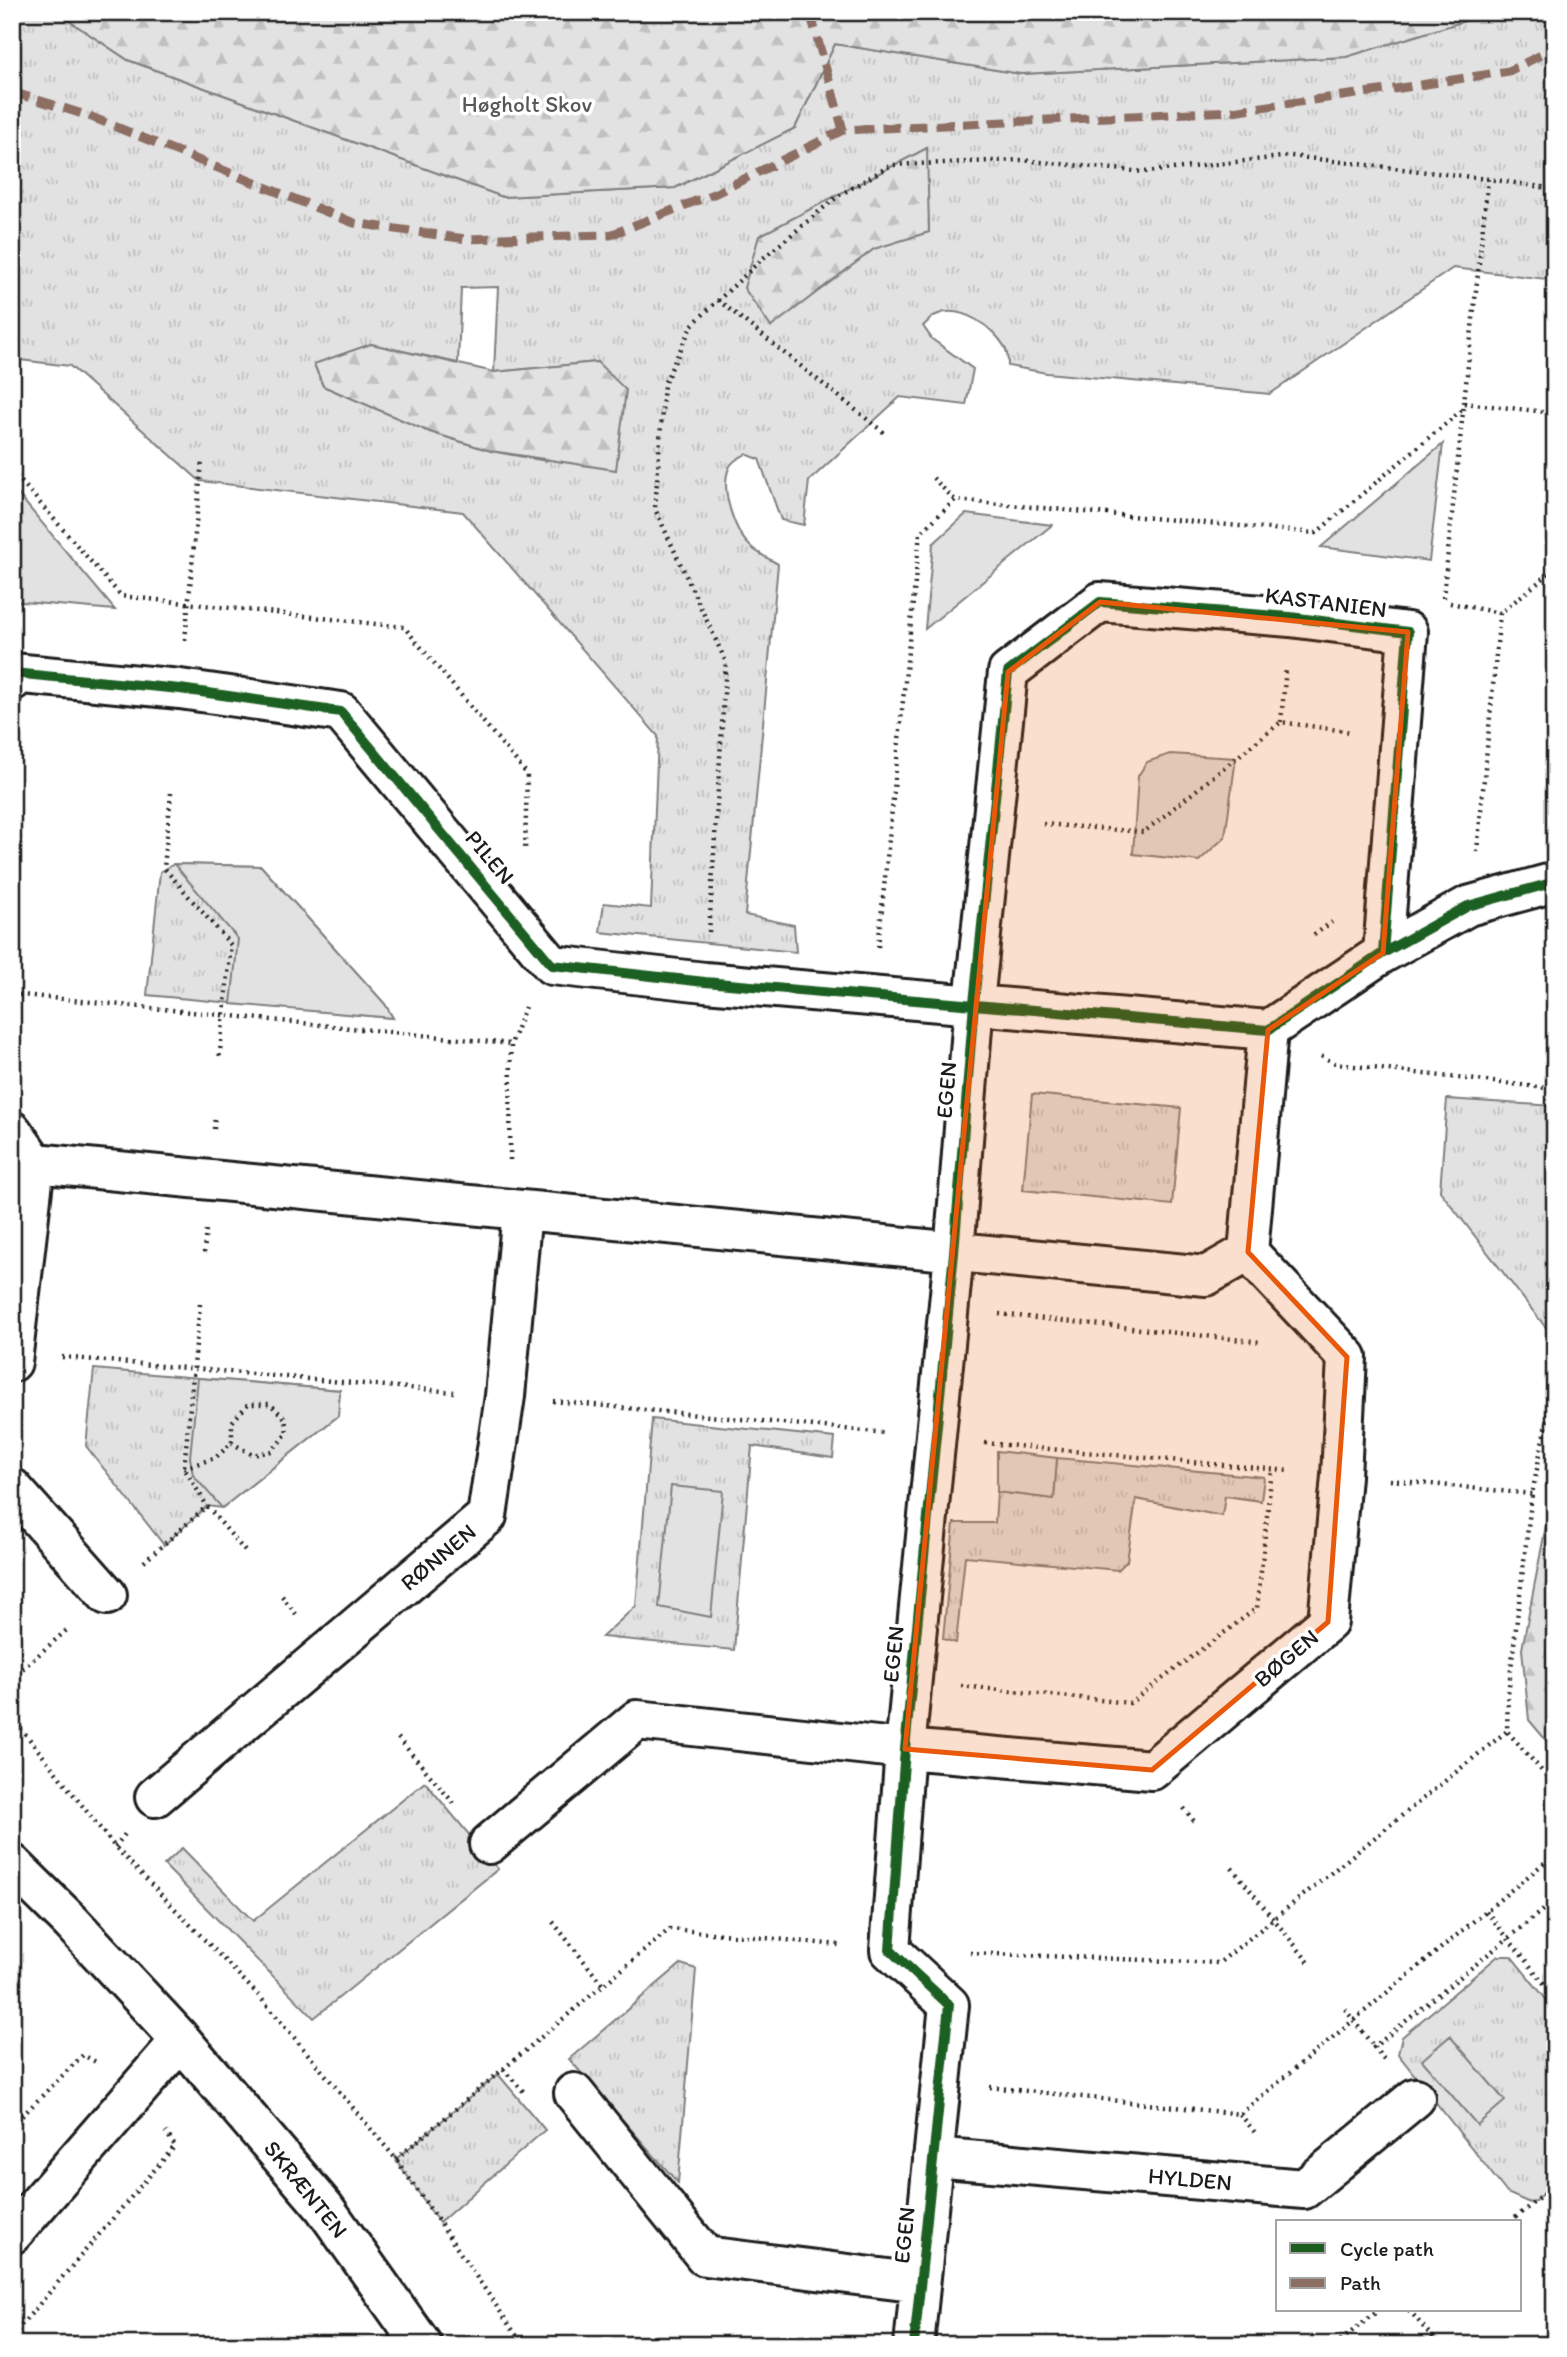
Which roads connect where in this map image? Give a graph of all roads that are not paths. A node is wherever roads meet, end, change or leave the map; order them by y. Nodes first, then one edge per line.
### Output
1 (12, 681) edge
2 (1555, 883) edge
3 (1383, 953) junction
4 (974, 1003) junction
5 (1268, 1030) junction
6 (12, 1131) edge
7 (35, 1163) junction
8 (516, 1210) junction
9 (954, 1252) junction
10 (1248, 1252) junction
11 (13, 1357) edge
12 (12, 1488) edge
13 (107, 1595) dead end
14 (905, 1749) junction
15 (155, 1797) dead end
16 (489, 1844) dead end
17 (12, 1864) edge
18 (181, 2040) junction
19 (574, 2093) dead end
20 (1415, 2098) road end
21 (933, 2157) junction
22 (12, 2234) edge
23 (920, 2283) junction
24 (422, 2345) edge
25 (915, 2345) edge

1 - 4 street, PILEN
2 - 3 street
3 - 4 street, KASTANIEN
3 - 5 street
4 - 5 street
4 - 9 street, EGEN
5 - 10 street
6 - 7 street
7 - 8 street
7 - 11 street
8 - 9 street
8 - 15 street, RØNNEN
9 - 10 street
9 - 14 street, EGEN
10 - 14 street, BØGEN
12 - 13 street
14 - 16 street
14 - 21 street, EGEN
17 - 18 street, SKRÆNTEN
18 - 22 street
18 - 24 street, SKRÆNTEN
19 - 23 street, EGEN
20 - 21 street, HYLDEN
21 - 23 street, EGEN
23 - 25 street

